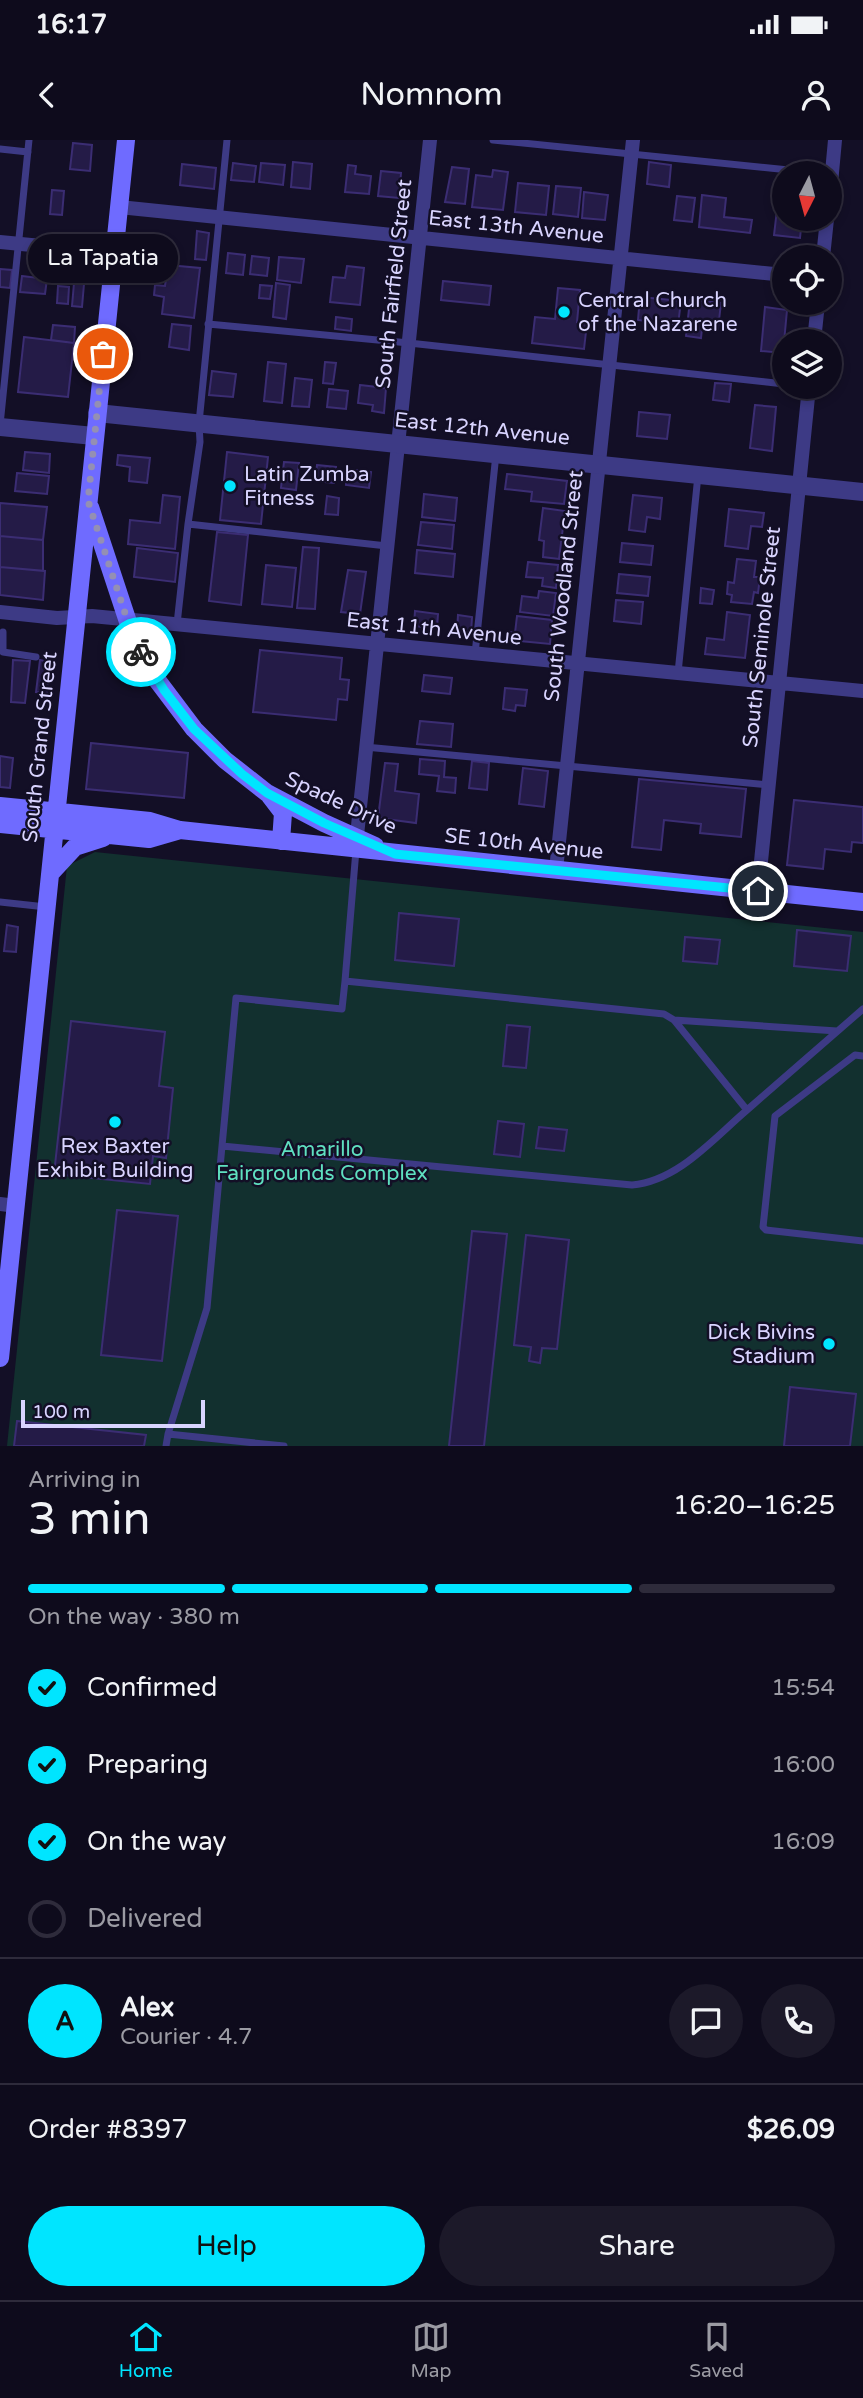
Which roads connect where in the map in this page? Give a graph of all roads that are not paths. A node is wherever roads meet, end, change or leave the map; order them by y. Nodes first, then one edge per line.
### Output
1 (29, 140) edge
2 (126, 140) edge
3 (228, 140) edge
4 (430, 140) edge
5 (493, 140) edge
6 (835, 140) edge
7 (632, 146) edge
8 (0, 149) edge
9 (28, 152) junction
10 (829, 161) edge
11 (772, 166) edge
12 (119, 206) junction
13 (221, 217) junction
14 (420, 239) junction
15 (0, 242) edge
16 (19, 244) junction
17 (114, 253) junction
18 (621, 258) junction
19 (772, 274) edge
20 (208, 324) junction
21 (0, 334) edge
22 (10, 335) junction
23 (409, 343) junction
24 (609, 364) junction
25 (772, 383) edge
26 (808, 399) edge
27 (97, 412) junction
28 (199, 423) junction
29 (0, 428) edge
30 (94, 436) junction
31 (398, 443) junction
32 (496, 453) junction
33 (598, 463) junction
34 (698, 474) junction
35 (798, 485) junction
36 (863, 492) edge
37 (88, 501) junction
38 (188, 524) junction
39 (387, 545) junction
40 (0, 612) edge
41 (76, 617) junction
42 (127, 619) junction
43 (177, 624) junction
44 (3, 632) dead end
45 (377, 644) junction
46 (475, 654) junction
47 (36, 656) dead end
48 (578, 664) junction
49 (678, 673) junction
50 (779, 682) junction
51 (863, 691) edge
52 (365, 747) junction
53 (567, 766) junction
54 (769, 785) junction
55 (267, 793) junction
56 (0, 806) edge
57 (57, 812) junction
58 (0, 824) edge
59 (55, 830) junction
60 (180, 830) junction
61 (118, 836) junction
62 (281, 841) junction
63 (356, 844) junction
64 (395, 854) joint
65 (556, 870) junction
66 (50, 874) junction
67 (758, 891) junction
68 (0, 902) edge
69 (863, 902) edge
70 (47, 907) junction
71 (345, 981) junction
72 (863, 1009) edge
73 (674, 1020) junction
74 (837, 1031) junction
75 (863, 1056) edge
76 (747, 1110) junction
77 (222, 1146) junction
78 (8, 1205) edge
79 (863, 1241) edge
80 (0, 1358) edge
81 (168, 1434) junction
82 (166, 1446) edge
83 (284, 1446) edge

1 - 9 lane
2 - 12 main road, South Grand Street
3 - 13 lane
4 - 14 street, South Fairfield Street
5 - 7 lane
6 - 10 street
7 - 11 lane
7 - 18 street, South Woodland Street
8 - 9 lane
9 - 16 lane
12 - 13 street, East 13th Avenue
12 - 17 main road, South Grand Street
13 - 14 street, East 13th Avenue
13 - 20 lane
14 - 18 street, East 13th Avenue
14 - 23 street, South Fairfield Street
15 - 16 street
16 - 17 street
16 - 22 lane
17 - 27 main road, South Grand Street
18 - 19 street, East 13th Avenue
18 - 24 street, South Woodland Street
20 - 23 lane
20 - 28 lane
21 - 22 lane
22 - 29 lane
23 - 24 lane
23 - 31 street, South Fairfield Street
24 - 25 lane
24 - 33 street, South Woodland Street
26 - 35 street, South Seminole Street
27 - 28 street, East 12th Avenue
27 - 30 main road, South Grand Street
28 - 31 street, East 12th Avenue
28 - 38 lane
29 - 30 street
30 - 37 main road, South Grand Street
31 - 32 street, East 12th Avenue
31 - 39 street, South Fairfield Street
32 - 33 street, East 12th Avenue
32 - 46 lane
33 - 34 street, East 12th Avenue
33 - 48 street, South Woodland Street
34 - 35 street, East 12th Avenue
34 - 49 lane
35 - 36 street, East 12th Avenue
35 - 50 street, South Seminole Street
37 - 41 main road, South Grand Street
37 - 42 main road, Spade Drive
38 - 39 lane
38 - 43 lane
39 - 45 street, South Fairfield Street
40 - 41 street, East 11th Avenue
41 - 42 street, East 11th Avenue
41 - 57 main road, South Grand Street
42 - 43 street, East 11th Avenue
42 - 55 main road, Spade Drive
43 - 45 street, East 11th Avenue
44 - 47 lane
45 - 46 street, East 11th Avenue
45 - 52 street, South Fairfield Street
46 - 48 street, East 11th Avenue
48 - 49 street, East 11th Avenue
48 - 53 street, South Woodland Street
49 - 50 street, East 11th Avenue
50 - 51 street, East 11th Avenue
50 - 54 street, South Seminole Street
52 - 53 lane
52 - 63 street, South Fairfield Street
53 - 54 lane
53 - 65 street, South Woodland Street
54 - 67 street, South Seminole Street
55 - 62 main road, Spade Drive
55 - 63 main road, Spade Drive
56 - 57 main road
57 - 59 main road, South Grand Street
57 - 60 main road
58 - 59 main road
59 - 61 main road
59 - 66 main road, South Grand Street
60 - 61 main road
60 - 62 main road
61 - 66 main road
62 - 63 main road
63 - 64 main road, Spade Drive
63 - 71 lane
64 - 65 main road, SE 10th Avenue
65 - 67 main road, SE 10th Avenue
66 - 70 main road, South Grand Street
67 - 69 main road, SE 10th Avenue
68 - 70 lane
70 - 78 main road, South Grand Street
71 - 73 lane
71 - 77 lane
72 - 74 lane
73 - 74 lane
73 - 76 lane
74 - 76 lane
75 - 79 lane
76 - 77 lane
77 - 81 lane
78 - 80 main road, South Grand Street
81 - 82 lane
81 - 83 lane

